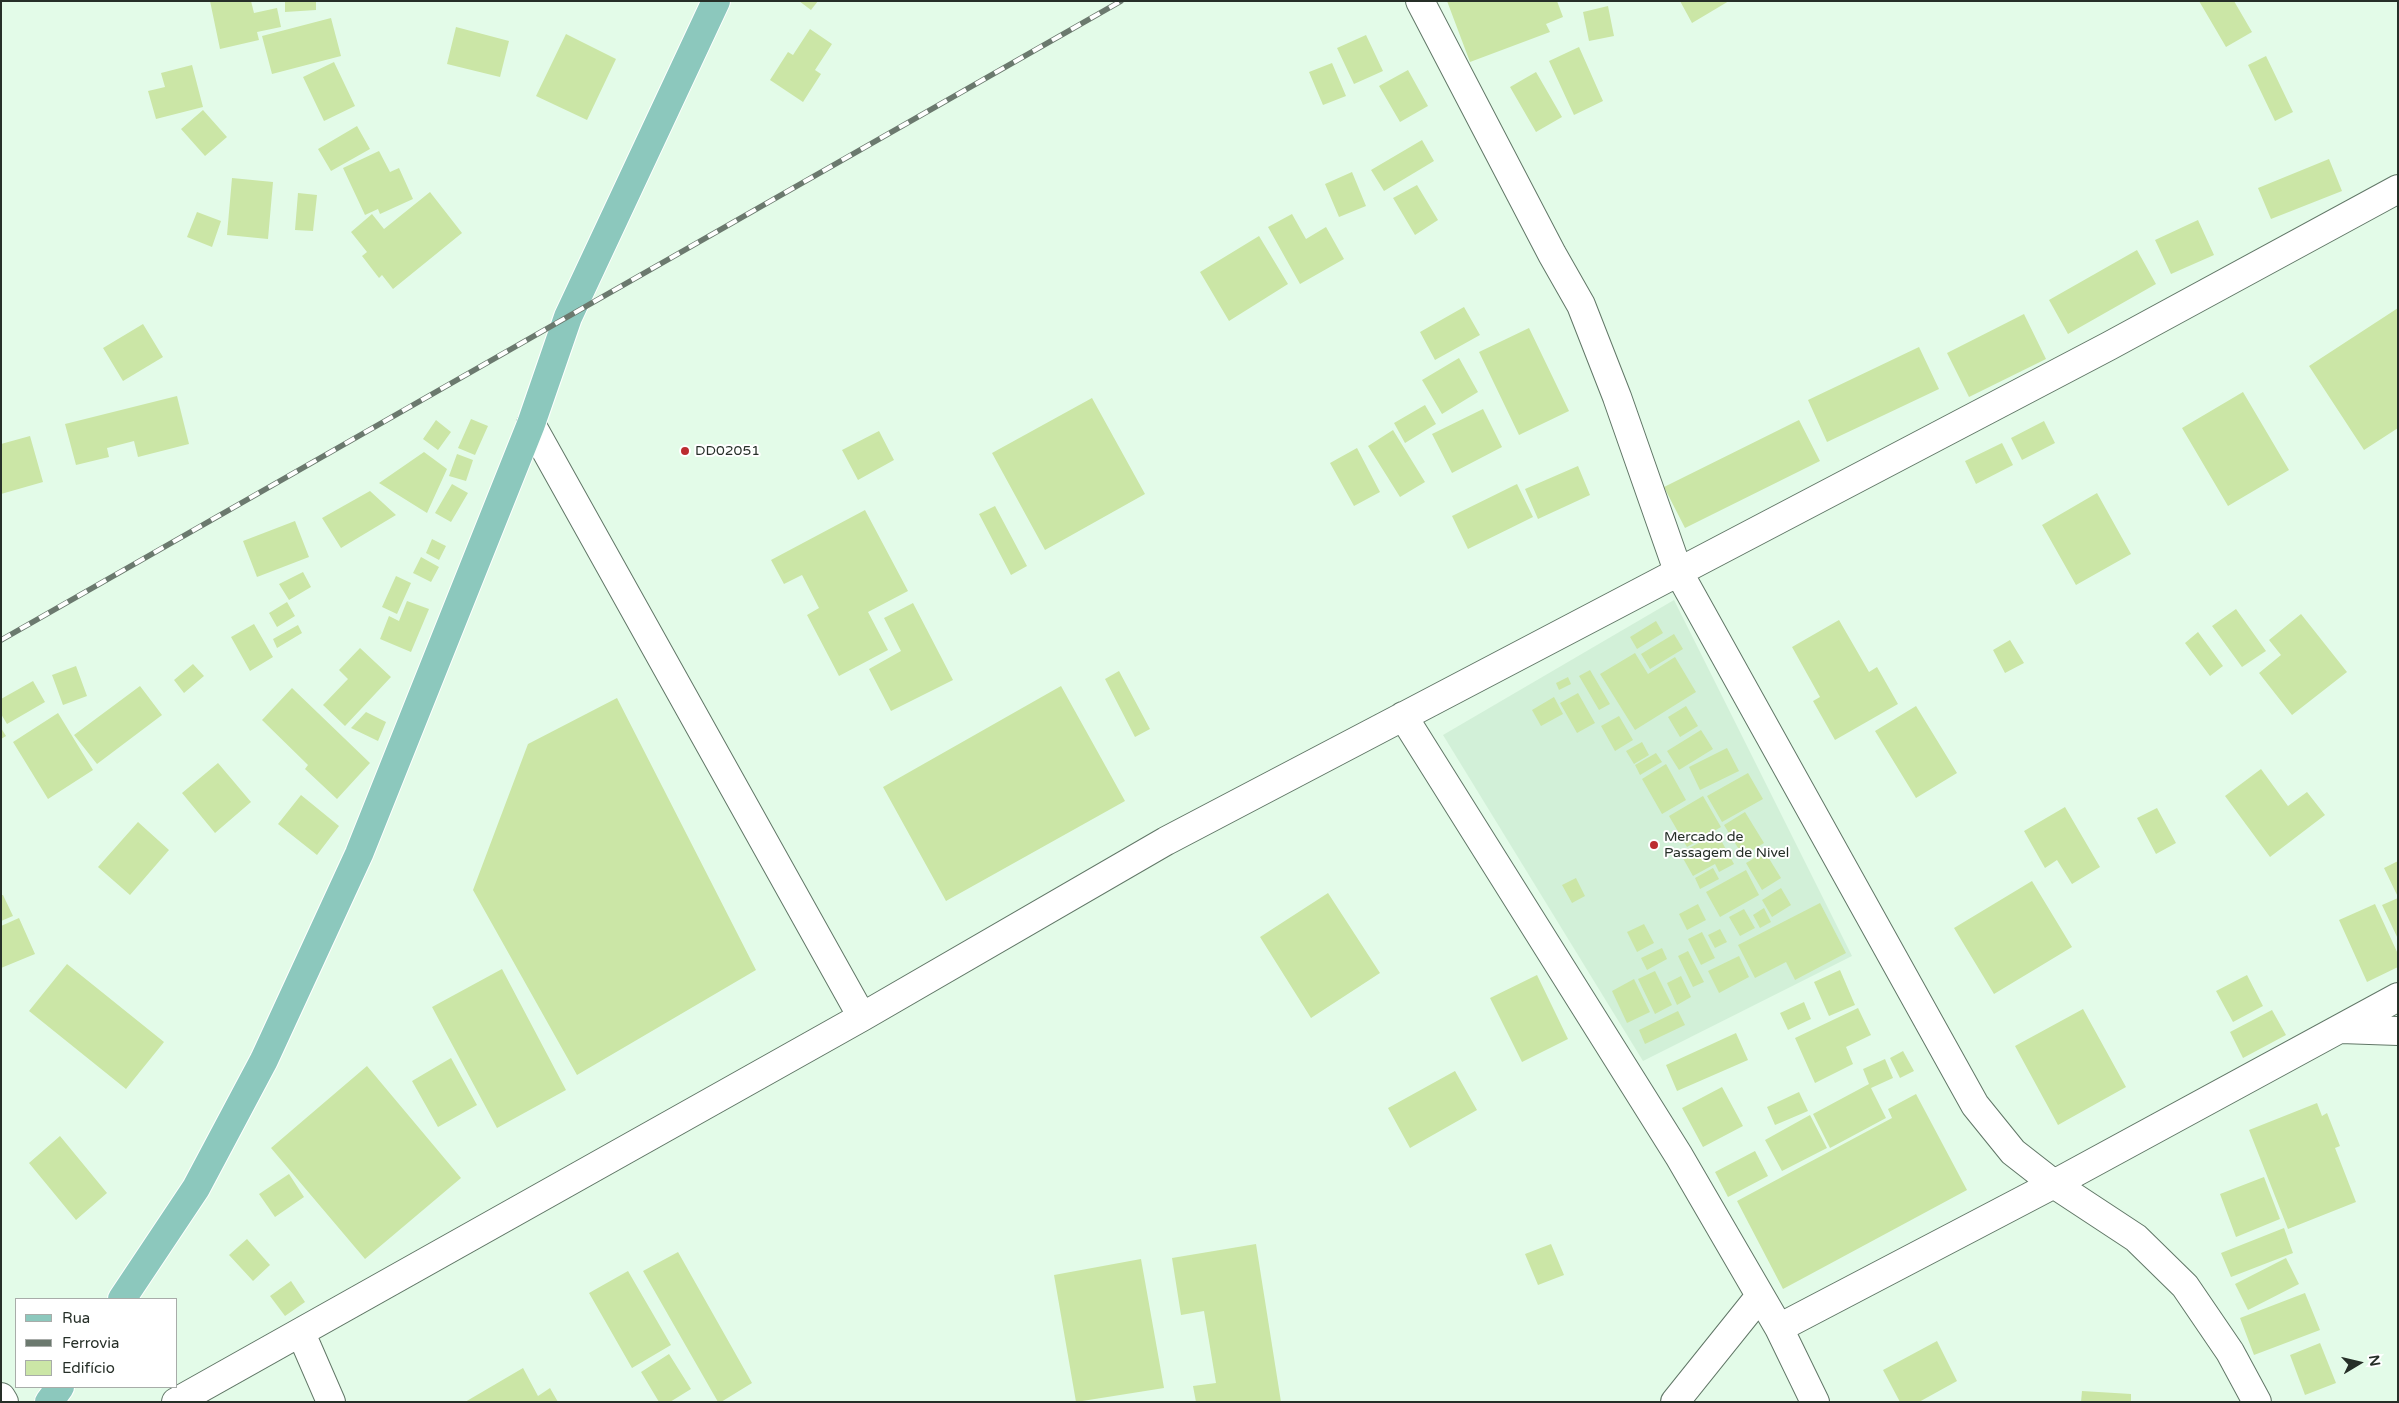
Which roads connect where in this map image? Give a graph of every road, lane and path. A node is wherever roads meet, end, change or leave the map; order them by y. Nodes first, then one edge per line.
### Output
1 (716, 1) edge
2 (1420, 1) edge
3 (2397, 191) edge
4 (532, 424) junction
5 (1678, 571) junction
6 (1403, 716) junction
7 (2398, 997) edge
8 (862, 1017) junction
9 (2339, 1028) junction
10 (2398, 1031) edge
11 (2054, 1184) junction
12 (1760, 1296) junction
13 (123, 1298) edge
14 (1779, 1328) junction
15 (302, 1333) junction
16 (59, 1388) edge
17 (1, 1397) edge
18 (4, 1402) edge
19 (49, 1402) edge
20 (176, 1402) edge
21 (331, 1402) edge
22 (1674, 1402) edge
23 (1815, 1402) edge
24 (2257, 1402) edge

1 - 4 main road
2 - 5 street
3 - 5 street
4 - 8 street
4 - 13 main road
5 - 6 street
5 - 11 street
6 - 8 street
6 - 12 street
7 - 9 street
8 - 15 street
9 - 10 street
9 - 11 street
11 - 14 street
11 - 24 street
12 - 14 street
12 - 22 street
14 - 23 street
15 - 20 street
15 - 21 street
16 - 19 main road
17 - 18 street

